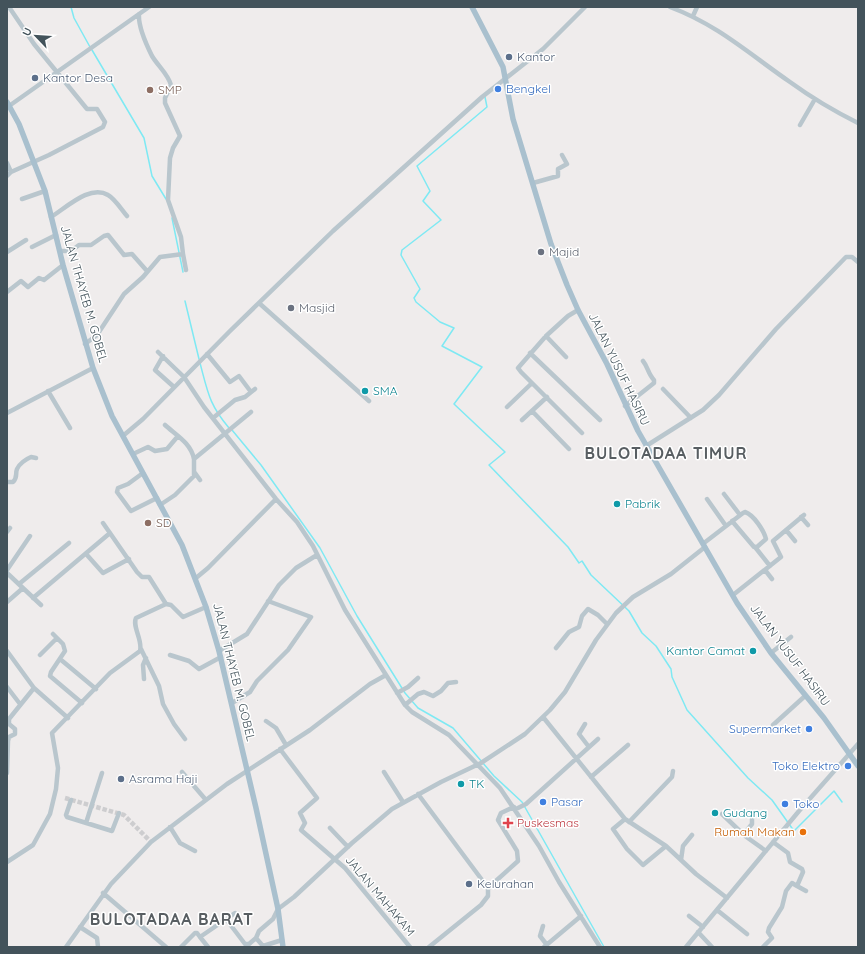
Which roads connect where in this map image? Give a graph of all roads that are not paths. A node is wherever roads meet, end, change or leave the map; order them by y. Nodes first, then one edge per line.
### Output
1 (10, 7) edge
2 (472, 7) edge
3 (585, 7) edge
4 (670, 7) edge
5 (697, 7) edge
6 (146, 8) edge
7 (138, 14) junction
8 (693, 16) junction
9 (57, 73) junction
10 (506, 78) junction
11 (815, 99) junction
12 (8, 106) edge
13 (858, 123) edge
14 (800, 125) dead end
15 (562, 155) dead end
16 (33, 162) junction
17 (7, 163) edge
18 (9, 174) edge
19 (533, 182) junction
20 (45, 191) junction
21 (22, 199) dead end
22 (127, 216) dead end
23 (51, 217) junction
24 (56, 235) junction
25 (26, 240) dead end
26 (32, 247) dead end
27 (60, 251) junction
28 (7, 252) edge
29 (180, 255) junction
30 (858, 262) edge
31 (63, 265) junction
32 (186, 270) dead end
33 (147, 272) junction
34 (7, 292) edge
35 (259, 303) junction
36 (578, 310) junction
37 (546, 336) junction
38 (85, 344) junction
39 (158, 352) dead end
40 (530, 353) junction
41 (207, 354) junction
42 (163, 356) junction
43 (566, 357) dead end
44 (643, 361) dead end
45 (93, 368) junction
46 (184, 377) junction
47 (532, 383) junction
48 (174, 387) junction
49 (663, 389) dead end
50 (48, 392) junction
51 (547, 397) junction
52 (369, 401) dead end
53 (625, 406) junction
54 (507, 407) dead end
55 (532, 411) junction
56 (251, 412) dead end
57 (7, 413) edge
58 (217, 416) junction
59 (691, 418) junction
60 (522, 420) dead end
61 (600, 420) dead end
62 (165, 425) dead end
63 (70, 428) dead end
64 (229, 430) junction
65 (582, 433) dead end
66 (124, 435) junction
67 (178, 436) junction
68 (153, 443) dead end
69 (646, 446) junction
70 (148, 447) junction
71 (569, 449) dead end
72 (133, 454) junction
73 (36, 458) dead end
74 (194, 458) junction
75 (143, 473) junction
76 (195, 473) junction
77 (200, 480) dead end
78 (7, 482) edge
79 (724, 494) dead end
80 (156, 498) junction
81 (276, 499) junction
82 (708, 499) dead end
83 (160, 505) junction
84 (740, 515) junction
85 (732, 522) junction
86 (103, 523) dead end
87 (808, 525) dead end
88 (726, 526) junction
89 (786, 530) junction
90 (110, 533) junction
91 (30, 536) dead end
92 (795, 541) dead end
93 (69, 543) dead end
94 (704, 545) junction
95 (755, 547) junction
96 (87, 555) junction
97 (317, 555) junction
98 (129, 559) junction
99 (770, 566) junction
100 (765, 570) junction
101 (7, 572) edge
102 (196, 578) junction
103 (772, 578) dead end
104 (18, 584) junction
105 (23, 588) junction
106 (733, 595) junction
107 (33, 598) junction
108 (268, 601) junction
109 (7, 602) edge
110 (166, 604) junction
111 (41, 605) dead end
112 (206, 607) junction
113 (607, 624) junction
114 (791, 637) dead end
115 (556, 648) dead end
116 (141, 649) junction
117 (7, 651) edge
118 (771, 653) junction
119 (220, 654) junction
120 (40, 655) dead end
121 (170, 655) dead end
122 (146, 658) junction
123 (60, 659) junction
124 (386, 675) junction
125 (418, 678) dead end
126 (144, 679) dead end
127 (456, 682) dead end
128 (7, 687) edge
129 (34, 688) junction
130 (96, 689) junction
131 (400, 691) junction
132 (805, 696) junction
133 (82, 703) junction
134 (232, 703) junction
135 (20, 704) junction
136 (405, 705) junction
137 (542, 717) junction
138 (68, 718) junction
139 (8, 721) edge
140 (266, 721) dead end
141 (585, 724) dead end
142 (773, 725) dead end
143 (185, 739) dead end
144 (598, 739) dead end
145 (628, 744) dead end
146 (858, 744) edge
147 (286, 745) junction
148 (589, 748) junction
149 (280, 749) junction
150 (849, 753) junction
151 (7, 758) edge
152 (576, 759) junction
153 (481, 763) junction
154 (858, 766) edge
155 (247, 770) junction
156 (673, 771) dead end
157 (182, 772) dead end
158 (384, 772) dead end
159 (7, 773) edge
160 (102, 773) dead end
161 (591, 777) junction
162 (418, 794) junction
163 (71, 800) dead end
164 (206, 800) junction
165 (403, 802) junction
166 (515, 808) junction
167 (119, 813) dead end
168 (722, 814) dead end
169 (752, 816) dead end
170 (627, 821) junction
171 (86, 823) junction
172 (170, 827) junction
173 (330, 828) dead end
174 (743, 835) junction
175 (692, 836) dead end
176 (774, 842) junction
177 (666, 846) junction
178 (348, 847) junction
179 (195, 851) dead end
180 (766, 851) junction
181 (335, 859) junction
182 (681, 860) junction
183 (7, 862) edge
184 (797, 886) junction
185 (488, 888) junction
186 (806, 891) dead end
187 (104, 893) junction
188 (727, 898) junction
189 (278, 909) junction
190 (717, 910) junction
191 (234, 913) dead end
192 (581, 916) junction
193 (689, 916) dead end
194 (226, 919) junction
195 (543, 926) dead end
196 (80, 927) junction
197 (703, 927) junction
198 (698, 932) junction
199 (747, 934) dead end
200 (200, 937) junction
201 (256, 938) junction
202 (282, 940) junction
203 (546, 946) edge
204 (66, 947) edge
205 (98, 947) edge
206 (166, 947) edge
207 (181, 947) edge
208 (208, 947) edge
209 (283, 947) edge
210 (410, 947) edge
211 (429, 947) edge
212 (600, 947) edge
213 (686, 947) edge
214 (712, 947) edge
215 (763, 947) edge

1 - 9 street
2 - 10 main road, JALAN YUSUF HASIRU
3 - 10 street
4 - 8 street
5 - 8 street
6 - 7 street
7 - 9 street
7 - 29 street
8 - 11 street
9 - 12 street
9 - 16 street
10 - 19 main road, JALAN YUSUF HASIRU
10 - 35 street
11 - 13 street
11 - 14 street
12 - 16 main road, JALAN THAYEB M. GOBEL
15 - 19 street
16 - 18 street
16 - 20 main road, JALAN THAYEB M. GOBEL
17 - 18 street
19 - 36 main road, JALAN YUSUF HASIRU
20 - 21 street
20 - 23 main road, JALAN THAYEB M. GOBEL
22 - 23 street
23 - 24 main road, JALAN THAYEB M. GOBEL
24 - 26 street
24 - 27 main road, JALAN THAYEB M. GOBEL
25 - 28 street
27 - 31 main road, JALAN THAYEB M. GOBEL
27 - 33 street
29 - 32 street
29 - 33 street
30 - 59 street
31 - 34 street
31 - 38 main road, JALAN THAYEB M. GOBEL
33 - 38 street
35 - 41 street
35 - 52 street
36 - 37 street
36 - 53 main road, JALAN YUSUF HASIRU
37 - 40 street
37 - 43 street
38 - 45 main road, JALAN THAYEB M. GOBEL
39 - 42 street
40 - 47 street
40 - 61 street
41 - 46 street
41 - 58 street
42 - 46 street
42 - 48 street
44 - 53 street
45 - 50 street
45 - 66 main road, JALAN THAYEB M. GOBEL
46 - 48 street
46 - 58 street
47 - 51 street
47 - 54 street
48 - 66 street
49 - 59 street
50 - 57 street
50 - 63 street
51 - 55 street
51 - 65 street
53 - 69 main road, JALAN YUSUF HASIRU
55 - 60 street
55 - 71 street
56 - 64 street
58 - 64 street
59 - 69 street
62 - 67 street
64 - 74 street
64 - 81 street
66 - 72 main road, JALAN THAYEB M. GOBEL
67 - 70 street
67 - 74 street
68 - 70 street
69 - 94 main road, JALAN YUSUF HASIRU
70 - 72 street
72 - 75 main road, JALAN THAYEB M. GOBEL
73 - 78 street
74 - 76 street
75 - 80 main road, JALAN THAYEB M. GOBEL
75 - 80 street
76 - 77 street
76 - 83 street
79 - 84 street
80 - 83 main road, JALAN THAYEB M. GOBEL
81 - 97 street
81 - 102 street
82 - 88 street
83 - 102 main road, JALAN THAYEB M. GOBEL
84 - 85 street
84 - 95 street
85 - 88 street
85 - 95 street
86 - 90 street
87 - 89 street
88 - 94 street
89 - 92 street
89 - 99 street
90 - 96 street
90 - 98 street
91 - 101 street
93 - 104 street
94 - 106 main road, JALAN YUSUF HASIRU
94 - 113 street
95 - 99 street
96 - 98 street
96 - 107 street
97 - 108 street
97 - 124 street
98 - 110 street
99 - 100 street
100 - 103 street
100 - 106 street
101 - 104 street
102 - 112 main road, JALAN THAYEB M. GOBEL
104 - 105 street
105 - 107 street
105 - 109 street
106 - 118 main road, JALAN YUSUF HASIRU
107 - 111 street
108 - 119 street
108 - 134 street
110 - 112 street
110 - 116 street
112 - 119 main road, JALAN THAYEB M. GOBEL
113 - 115 street
113 - 137 street
114 - 118 street
116 - 122 street
116 - 130 street
117 - 129 street
118 - 132 main road, JALAN YUSUF HASIRU
119 - 121 street
119 - 134 main road, JALAN THAYEB M. GOBEL
120 - 123 street
122 - 126 street
122 - 143 street
123 - 130 street
123 - 133 street
124 - 131 street
124 - 147 street
125 - 131 street
127 - 136 street
128 - 135 street
129 - 135 street
129 - 138 street
130 - 133 street
131 - 136 street
132 - 142 street
132 - 150 main road, JALAN YUSUF HASIRU
133 - 138 street
134 - 155 main road, JALAN THAYEB M. GOBEL
135 - 139 street
136 - 153 street
137 - 152 street
137 - 153 street
138 - 183 street
139 - 151 street
140 - 147 street
141 - 148 street
144 - 148 street
145 - 161 street
146 - 150 street
147 - 149 street
148 - 152 street
149 - 155 street
149 - 181 street, JALAN MAHAKAM
150 - 154 main road, JALAN YUSUF HASIRU
150 - 176 street
151 - 159 street
152 - 161 street
152 - 166 street
153 - 162 street
153 - 166 street
155 - 164 street
155 - 189 main road, JALAN THAYEB M. GOBEL
156 - 170 street
157 - 164 street
158 - 165 street
160 - 171 street
161 - 170 street
162 - 165 street
162 - 185 street
163 - 171 street
164 - 172 street
165 - 178 street
166 - 185 street
166 - 192 street
167 - 171 street
168 - 174 street
169 - 174 street
170 - 177 street
170 - 177 street
172 - 179 street
172 - 187 street
173 - 178 street
174 - 180 street
175 - 182 street
176 - 180 street
176 - 184 street
177 - 182 street
178 - 181 street
180 - 188 street
181 - 189 street
181 - 210 street, JALAN MAHAKAM
182 - 188 street
184 - 186 street
184 - 215 street
185 - 211 street
187 - 196 street
187 - 206 street
188 - 190 street
189 - 201 street
189 - 202 main road, JALAN THAYEB M. GOBEL
190 - 197 street
190 - 199 street
191 - 194 street
192 - 203 street
192 - 212 street
193 - 197 street
194 - 200 street
194 - 201 street
195 - 203 street
196 - 204 street
196 - 205 street
197 - 198 street
198 - 213 street
198 - 214 street
200 - 207 street
200 - 208 street
201 - 202 street
202 - 209 main road, JALAN THAYEB M. GOBEL

